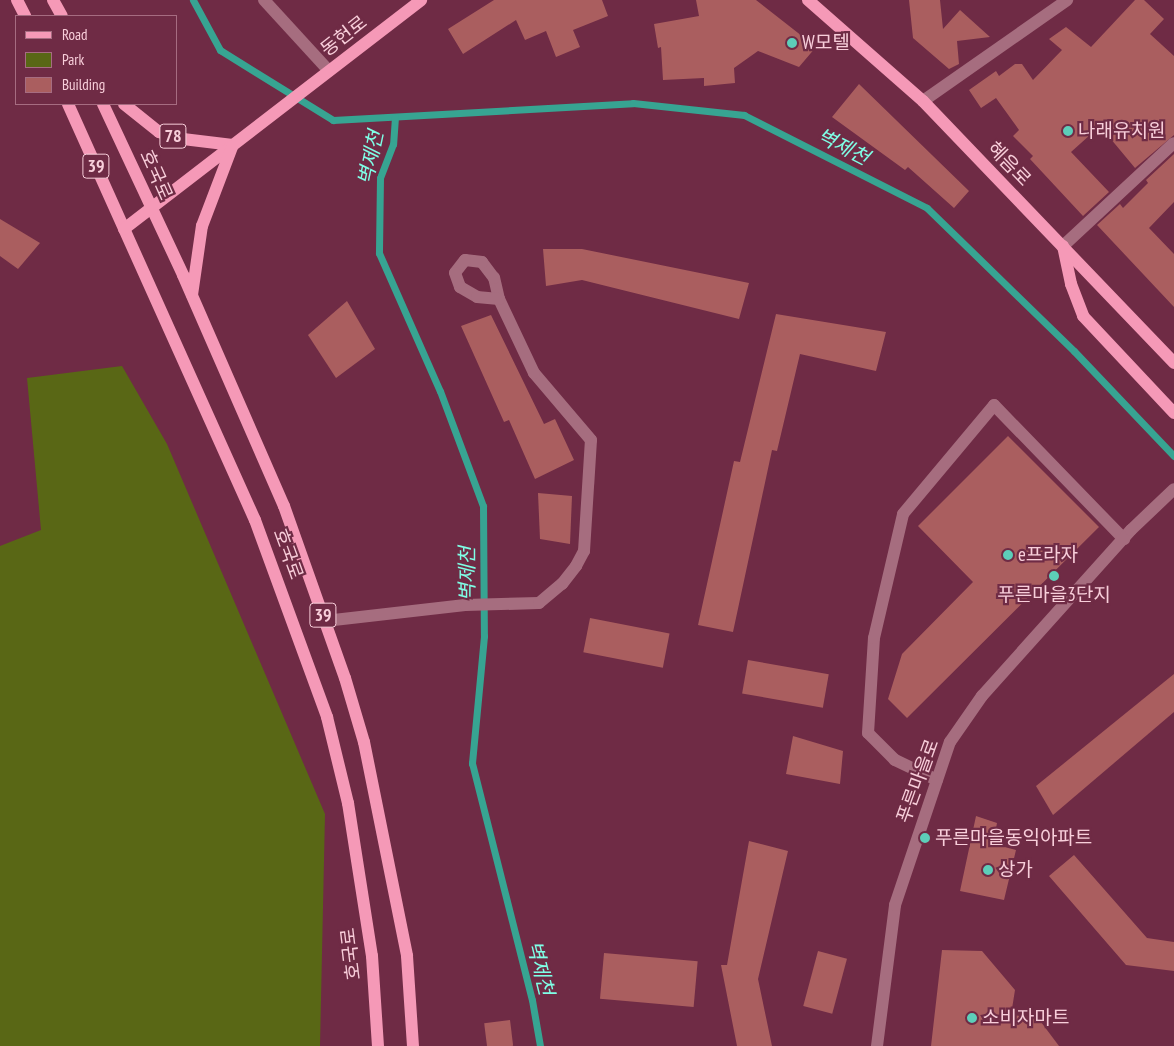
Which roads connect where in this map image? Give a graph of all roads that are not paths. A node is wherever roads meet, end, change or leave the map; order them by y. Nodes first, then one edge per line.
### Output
1 (17, 0) edge
2 (53, 0) edge
3 (264, 0) edge
4 (421, 0) edge
5 (808, 0) edge
6 (1067, 0) edge
7 (24, 15) edge
8 (61, 15) edge
9 (329, 71) junction
10 (922, 101) junction
11 (68, 105) edge
12 (103, 105) edge
13 (125, 105) edge
14 (1174, 143) edge
15 (233, 145) junction
16 (150, 209) junction
17 (124, 229) junction
18 (1063, 246) junction
19 (192, 295) junction
20 (498, 299) dead end
21 (1174, 363) edge
22 (1174, 412) edge
23 (1174, 489) edge
24 (1127, 535) junction
25 (325, 621) junction
26 (937, 780) junction
27 (378, 1046) edge
28 (413, 1046) edge
29 (877, 1046) edge

1 - 7 main road
2 - 8 main road
3 - 9 street
4 - 9 main road, 동헌로 / 78
5 - 10 main road, 혜음로
6 - 10 street
9 - 15 main road, 동헌로 / 78
10 - 18 main road, 혜음로
11 - 17 main road, 호국로 / 39
12 - 16 main road, 호국로 / 39
13 - 15 main road, 78
14 - 18 street
15 - 16 main road, 78
15 - 19 main road
16 - 17 main road, 78
16 - 19 main road, 호국로 / 39
17 - 27 main road, 호국로 / 39
18 - 21 main road, 혜음로
18 - 22 main road
19 - 25 main road, 호국로 / 39
20 - 25 street
23 - 24 street, 푸른마을로
24 - 26 street, 푸른마을로
24 - 26 street
25 - 28 main road, 호국로 / 39
26 - 29 street, 푸른마을로

